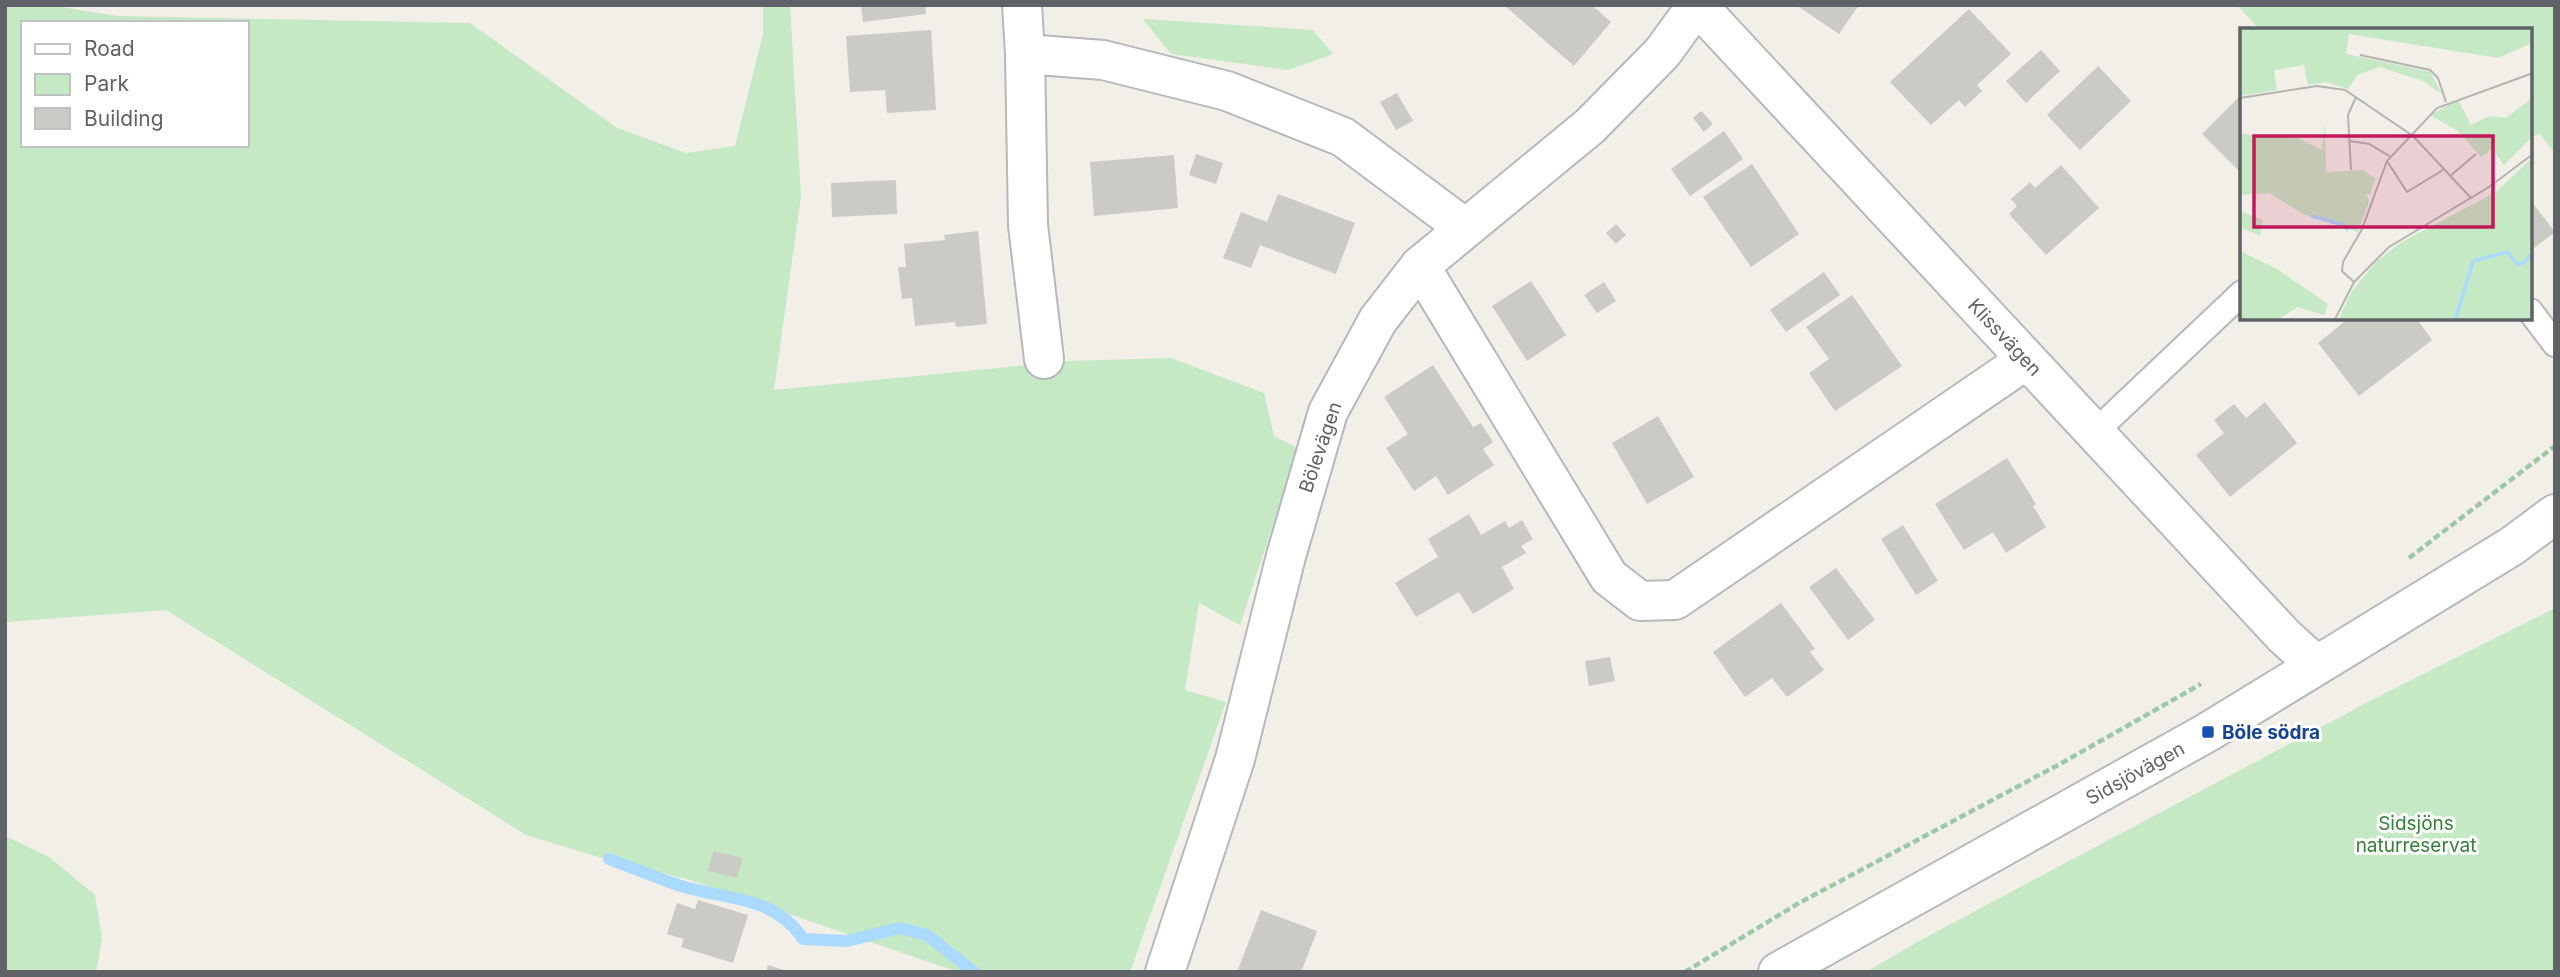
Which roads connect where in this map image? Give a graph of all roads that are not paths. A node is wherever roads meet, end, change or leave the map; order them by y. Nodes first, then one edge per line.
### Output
1 (1022, 5) edge
2 (1697, 5) edge
3 (1025, 54) junction
4 (1465, 228) junction
5 (1420, 266) junction
6 (2240, 295) edge
7 (2532, 314) edge
8 (2555, 344) edge
9 (1044, 359) dead end
10 (2026, 360) junction
11 (2095, 432) junction
12 (2555, 514) edge
13 (2316, 665) junction
14 (1165, 972) edge
15 (1778, 972) edge

1 - 3 street
2 - 4 street, Bölevägen
2 - 10 street, Klissvägen
3 - 4 street
3 - 9 street
4 - 5 street, Bölevägen
5 - 10 street
5 - 14 street, Bölevägen
6 - 11 lane
7 - 8 lane
10 - 11 street, Klissvägen
11 - 13 street, Klissvägen
12 - 13 street, Sidsjövägen
13 - 15 street, Sidsjövägen

